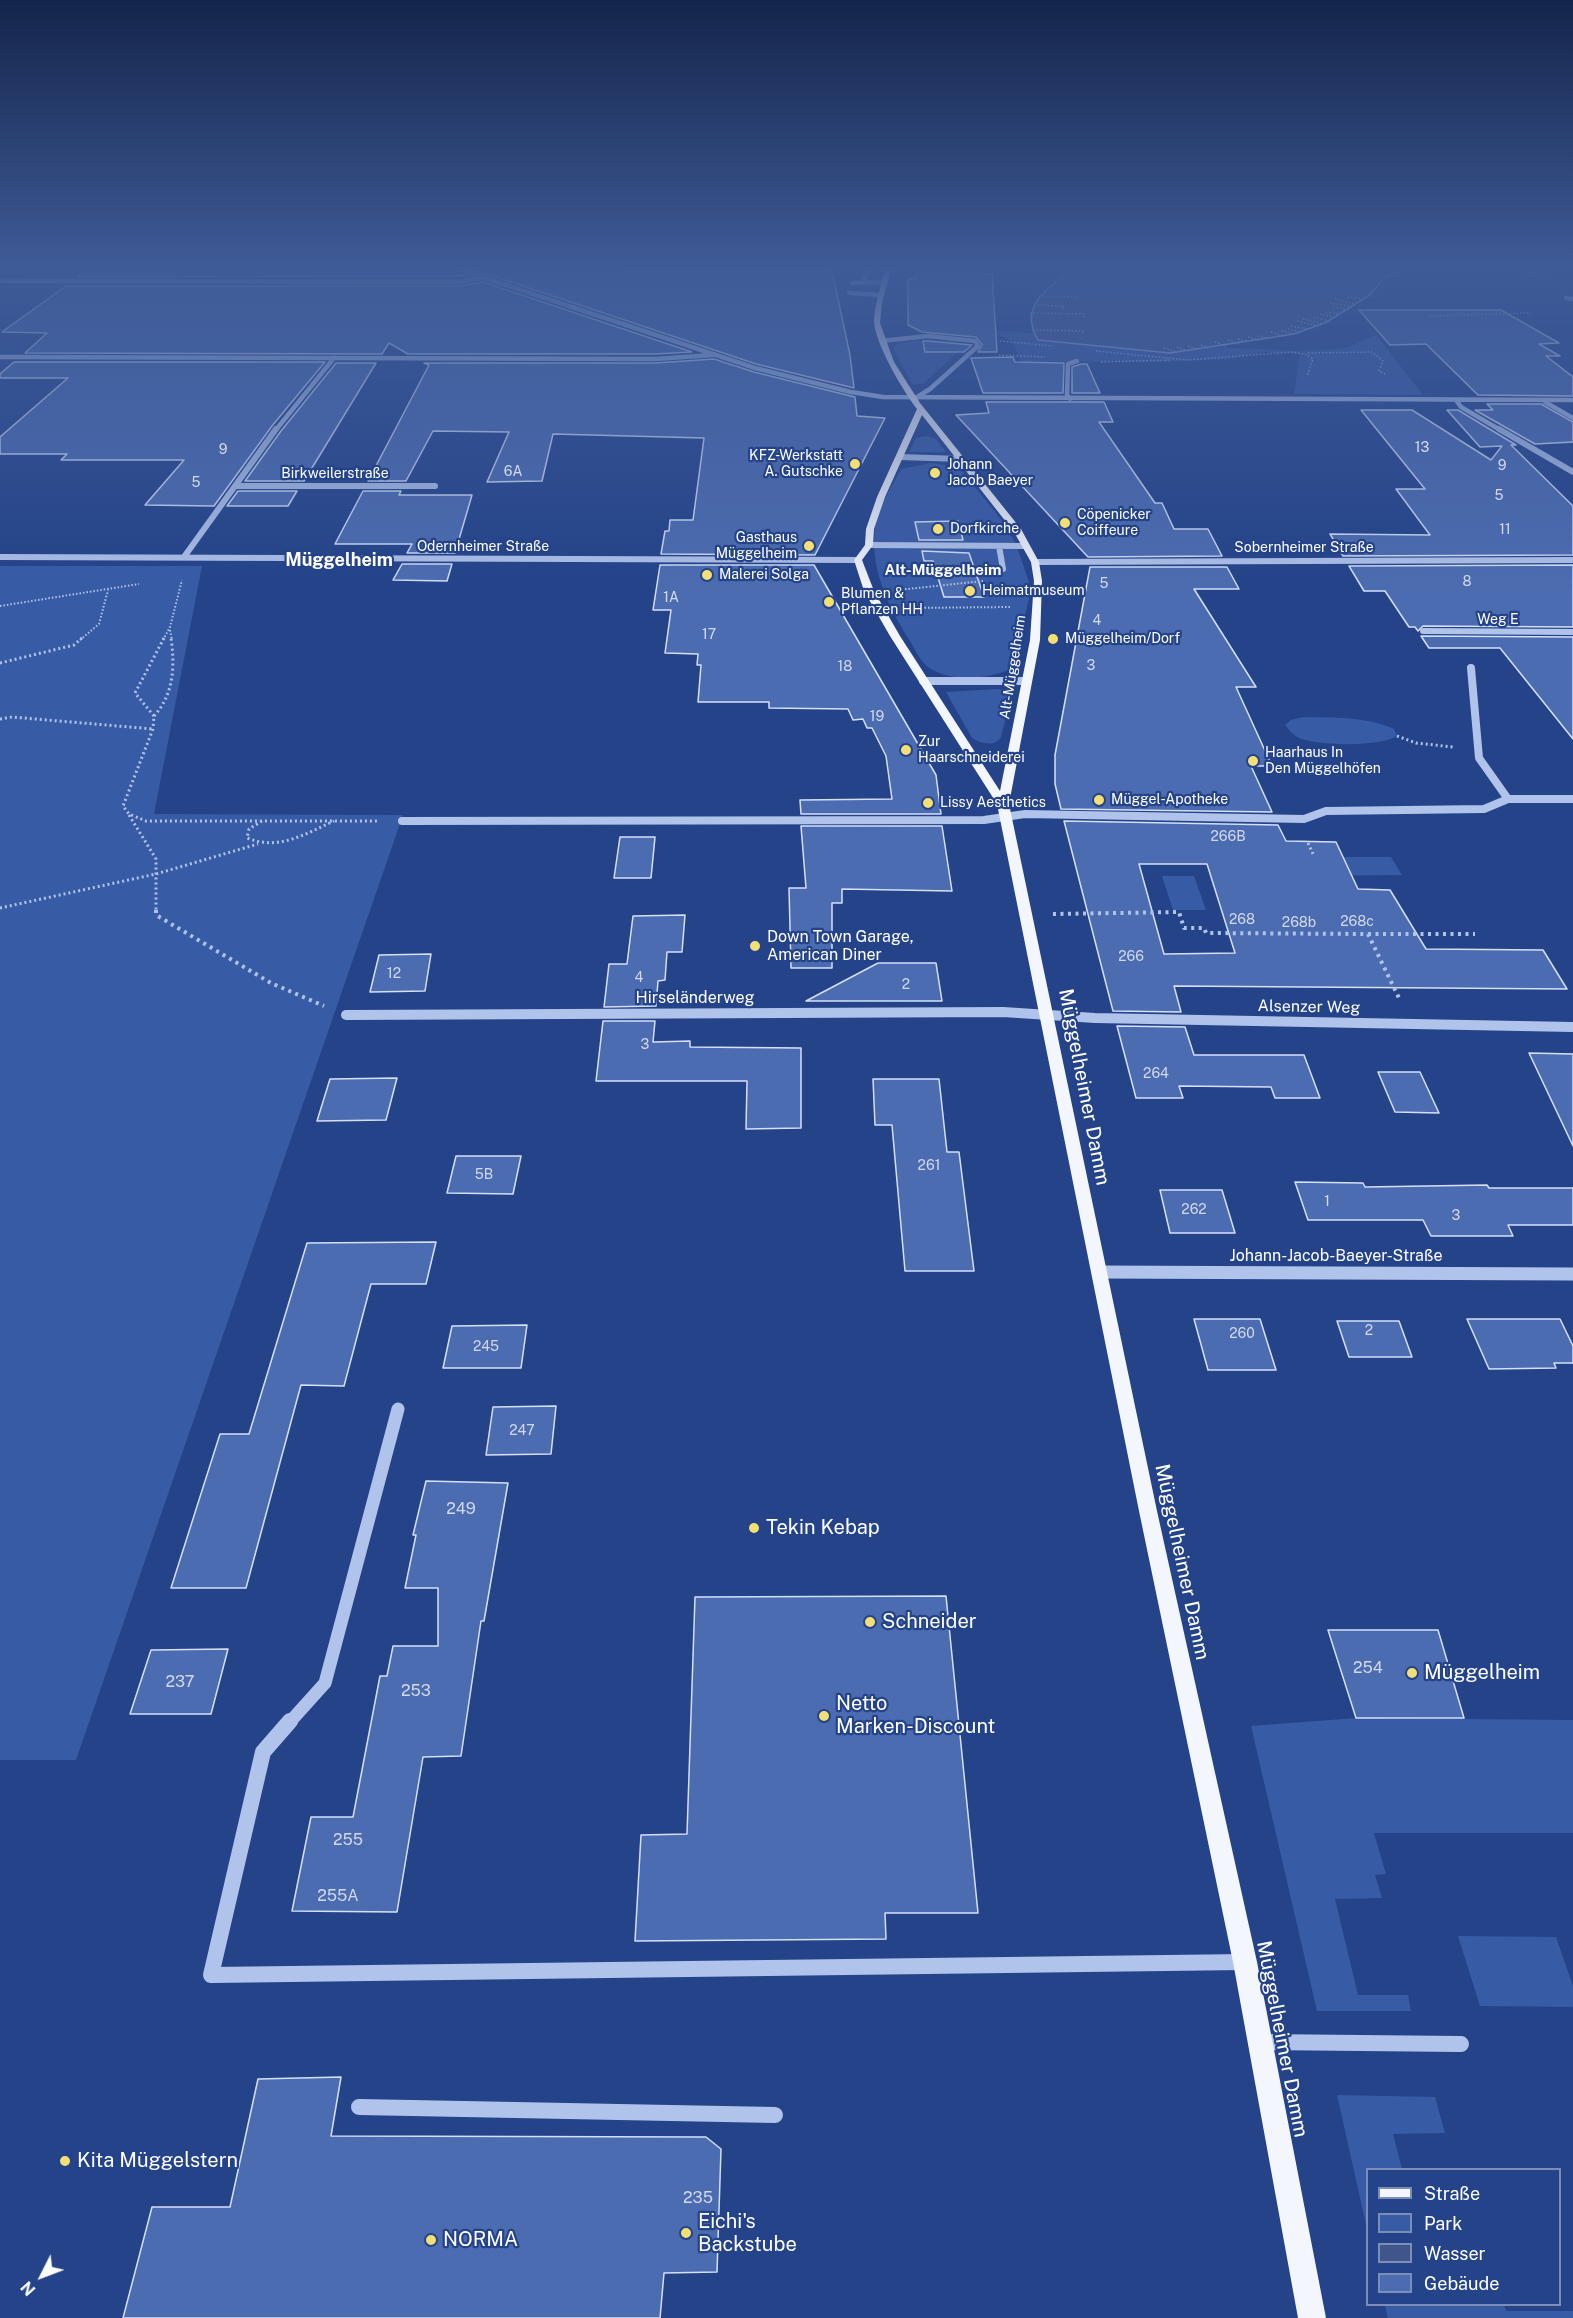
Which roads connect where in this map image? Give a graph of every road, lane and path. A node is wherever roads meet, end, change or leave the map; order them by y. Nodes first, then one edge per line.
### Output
1 (318, 377) edge
2 (797, 377) edge
3 (900, 377) edge
4 (943, 377) edge
5 (1068, 377) edge
6 (914, 399) junction
7 (1070, 399) junction
8 (1456, 400) junction
9 (1542, 400) junction
10 (1573, 400) edge
11 (921, 409) junction
12 (1573, 418) edge
13 (900, 457) junction
14 (961, 459) junction
15 (1573, 472) edge
16 (236, 486) junction
17 (435, 486) dead end
18 (869, 546) junction
19 (999, 546) junction
20 (1025, 546) junction
21 (184, 557) junction
22 (0, 558) edge
23 (858, 560) junction
24 (1573, 560) edge
25 (1035, 562) junction
26 (1003, 569) dead end
27 (175, 577) dead end
28 (987, 581) dead end
29 (143, 584) dead end
30 (108, 590) junction
31 (871, 594) junction
32 (0, 606) edge
33 (1038, 608) junction
34 (880, 609) junction
35 (169, 628) junction
36 (1423, 631) dead end
37 (1573, 632) edge
38 (0, 663) edge
39 (1471, 668) dead end
40 (922, 681) junction
41 (1027, 681) junction
42 (154, 716) junction
43 (0, 719) edge
44 (153, 729) junction
45 (1397, 736) dead end
46 (1478, 748) junction
47 (1508, 799) junction
48 (1573, 799) edge
49 (1005, 810) junction
50 (129, 814) junction
51 (263, 820) junction
52 (336, 820) junction
53 (402, 821) joint
54 (258, 844) junction
55 (156, 874) junction
56 (0, 908) edge
57 (1053, 914) dead end
58 (1368, 934) junction
59 (1475, 934) dead end
60 (1402, 1004) dead end
61 (1045, 1014) junction
62 (346, 1015) joint
63 (1573, 1027) edge
64 (1099, 1272) junction
65 (1573, 1274) edge
66 (398, 1409) dead end
67 (1245, 1962) junction
68 (1261, 2042) junction
69 (1461, 2044) dead end
70 (359, 2107) dead end
71 (776, 2115) dead end
72 (1312, 2318) edge

1 - 16 street
2 - 6 street
3 - 6 main road, Alt-Müggelheim
4 - 6 street
5 - 7 street
6 - 7 street
6 - 11 main road, Alt-Müggelheim
7 - 8 street
8 - 9 street
8 - 15 street
9 - 10 street
9 - 12 street
11 - 13 main road
11 - 14 main road, Alt-Müggelheim
13 - 14 street
13 - 18 main road
14 - 20 main road, Alt-Müggelheim
16 - 17 street, Birkweilerstraße
16 - 21 street
18 - 19 street
18 - 23 main road
19 - 20 street
19 - 26 street
20 - 25 main road, Alt-Müggelheim
21 - 22 street, Odernheimer Straße
21 - 23 street, Odernheimer Straße
23 - 31 main road
24 - 25 street, Sobernheimer Straße
25 - 33 main road, Alt-Müggelheim
27 - 35 path
28 - 31 path
29 - 30 path
30 - 32 path
30 - 38 path
31 - 34 main road
33 - 34 path
33 - 41 main road, Alt-Müggelheim
34 - 40 main road
35 - 42 path
35 - 42 path
36 - 37 street, Weg E
39 - 46 street
40 - 41 street
40 - 49 main road
41 - 49 main road, Alt-Müggelheim
42 - 44 path
43 - 44 path
44 - 50 path
45 - 46 path
46 - 47 street
47 - 48 street
47 - 49 street
49 - 53 street
49 - 61 main road, Müggelheimer Damm
50 - 51 path
50 - 55 path
51 - 52 path
51 - 54 path
52 - 53 path
52 - 54 path
54 - 55 path
55 - 56 path
55 - 62 path
57 - 58 path
58 - 59 path
58 - 60 path
61 - 62 street, Hirseländerweg
61 - 63 street, Alsenzer Weg
61 - 64 main road, Müggelheimer Damm
64 - 65 street, Johann-Jacob-Baeyer-Straße
64 - 67 main road, Müggelheimer Damm
66 - 67 street
67 - 68 main road, Müggelheimer Damm
68 - 69 street
68 - 72 main road, Müggelheimer Damm
70 - 71 street

